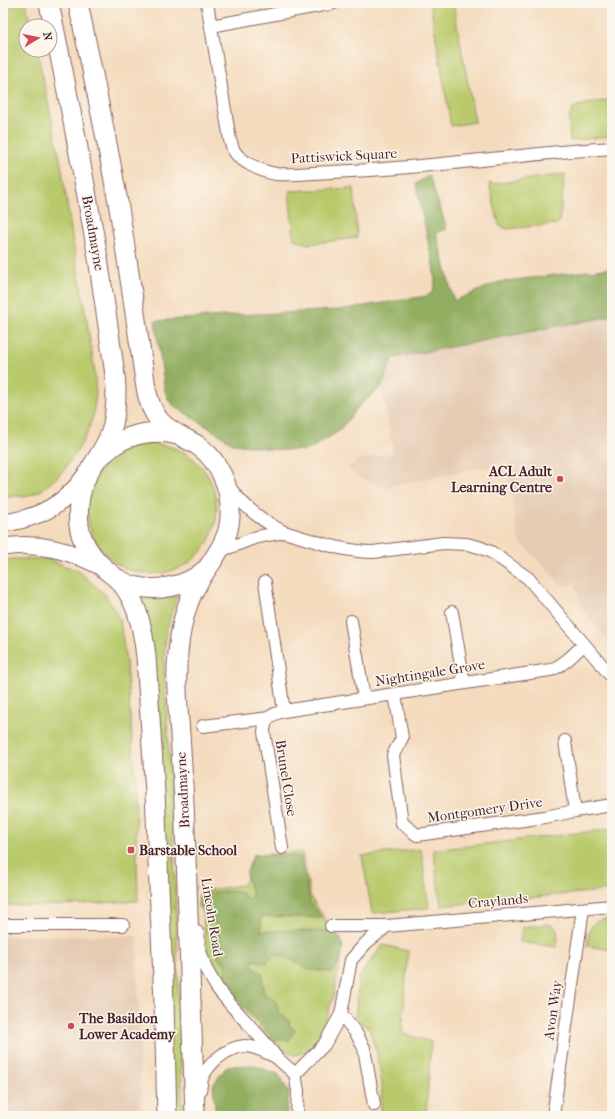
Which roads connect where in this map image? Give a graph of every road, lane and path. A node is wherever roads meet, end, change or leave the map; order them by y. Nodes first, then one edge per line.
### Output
1 (49, 3) edge
2 (78, 3) edge
3 (207, 3) edge
4 (334, 3) edge
5 (211, 26) junction
6 (612, 148) edge
7 (181, 436) junction
8 (94, 464) junction
9 (223, 476) junction
10 (3, 523) edge
11 (284, 532) junction
12 (3, 547) edge
13 (220, 551) junction
14 (209, 566) junction
15 (110, 573) junction
16 (264, 582) dead end
17 (452, 612) dead end
18 (351, 621) dead end
19 (584, 644) junction
20 (612, 677) edge
21 (464, 683) junction
22 (395, 694) junction
23 (364, 698) junction
24 (284, 711) junction
25 (270, 716) junction
26 (203, 726) dead end
27 (564, 741) dead end
28 (612, 805) edge
29 (575, 811) junction
30 (185, 828) junction
31 (282, 848) dead end
32 (612, 906) edge
33 (583, 909) junction
34 (3, 925) edge
35 (123, 925) dead end
36 (331, 926) dead end
37 (387, 926) junction
38 (341, 1014) junction
39 (276, 1058) junction
40 (295, 1074) junction
41 (374, 1104) dead end
42 (167, 1116) edge
43 (196, 1116) edge
44 (297, 1116) edge
45 (553, 1116) edge

1 - 8 main road, Broadmayne
2 - 7 main road, Broadmayne
3 - 5 street, Pattiswick Square
4 - 5 street
5 - 6 street, Pattiswick Square
7 - 8 main road, Broadmayne
7 - 9 main road, Broadmayne
8 - 10 main road
8 - 15 main road, Broadmayne
9 - 11 street
9 - 13 main road, Broadmayne
11 - 13 street
11 - 19 street
12 - 15 main road
13 - 14 main road, Broadmayne
14 - 15 main road, Broadmayne
14 - 30 main road, Broadmayne
15 - 42 main road, Broadmayne
16 - 24 street
17 - 21 street
18 - 23 street
19 - 20 street
19 - 21 street, Nightingale Grove
21 - 22 street, Nightingale Grove
22 - 23 street, Nightingale Grove
22 - 29 street, Montgomery Drive
23 - 24 street, Nightingale Grove
24 - 25 street, Nightingale Grove
25 - 26 street, Nightingale Grove
25 - 31 street, Brunel Close
27 - 29 street
28 - 29 street, Montgomery Drive
30 - 39 street, Lincoln Road
30 - 43 main road, Broadmayne
32 - 33 street, Craylands
33 - 37 street, Craylands
33 - 45 street, Avon Way
34 - 35 street
36 - 37 street, Craylands
37 - 38 street
38 - 40 street
38 - 41 street
39 - 40 street, Lincoln Road
39 - 43 street, Lincoln Road
40 - 44 street

